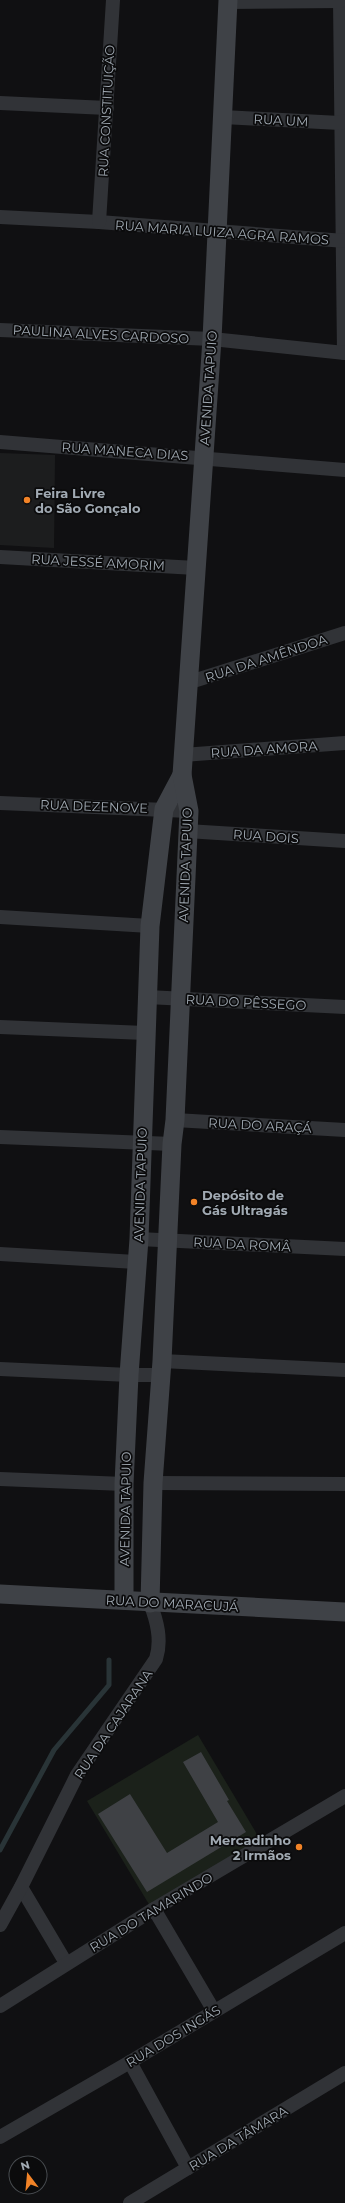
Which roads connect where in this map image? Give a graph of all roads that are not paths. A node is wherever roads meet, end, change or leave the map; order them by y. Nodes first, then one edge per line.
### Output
1 (113, 0) edge
2 (228, 1) edge
3 (340, 1) edge
4 (0, 102) edge
5 (107, 108) junction
6 (223, 117) junction
7 (342, 122) edge
8 (0, 217) edge
9 (99, 222) junction
10 (217, 232) junction
11 (344, 241) edge
12 (0, 330) edge
13 (212, 339) junction
14 (345, 353) edge
15 (0, 442) edge
16 (203, 457) junction
17 (345, 470) edge
18 (0, 557) edge
19 (196, 568) junction
20 (345, 633) edge
21 (187, 683) junction
22 (345, 743) edge
23 (183, 755) junction
24 (182, 775) junction
25 (0, 803) edge
26 (164, 809) junction
27 (189, 811) junction
28 (187, 831) junction
29 (345, 841) edge
30 (0, 917) edge
31 (150, 926) junction
32 (147, 997) junction
33 (180, 999) junction
34 (345, 1007) edge
35 (0, 1027) edge
36 (146, 1034) junction
37 (175, 1120) junction
38 (345, 1130) edge
39 (0, 1137) edge
40 (142, 1142) junction
41 (172, 1144) junction
42 (139, 1239) junction
43 (168, 1240) junction
44 (345, 1249) edge
45 (0, 1254) edge
46 (136, 1262) junction
47 (162, 1368) junction
48 (0, 1369) edge
49 (345, 1370) edge
50 (129, 1375) junction
51 (0, 1479) edge
52 (153, 1483) junction
53 (124, 1484) junction
54 (345, 1484) edge
55 (0, 1594) edge
56 (124, 1600) junction
57 (150, 1603) junction
58 (345, 1612) edge
59 (345, 1796) edge
60 (21, 1887) junction
61 (154, 1909) junction
62 (0, 1925) edge
63 (345, 1933) edge
64 (66, 1963) junction
65 (0, 2006) edge
66 (214, 2011) junction
67 (130, 2062) junction
68 (345, 2073) edge
69 (0, 2136) edge
70 (188, 2168) junction
71 (130, 2203) edge

1 - 5 street, RUA CONSTITUIÇÃO
2 - 3 street
2 - 6 street, AVENIDA TAPUIO
3 - 7 street
4 - 5 street
5 - 9 street, RUA CONSTITUIÇÃO
6 - 7 street, RUA UM
6 - 10 street, AVENIDA TAPUIO
7 - 11 street
8 - 9 street, RUA MARIA LUIZA AGRA RAMOS
9 - 10 street, RUA MARIA LUIZA AGRA RAMOS
10 - 11 street, RUA MARIA LUIZA AGRA RAMOS
10 - 13 street, AVENIDA TAPUIO
11 - 14 street
12 - 13 street, PAULINA ALVES CARDOSO
13 - 14 street, PAULINA ALVES CARDOSO
13 - 16 street, AVENIDA TAPUIO
15 - 16 street, RUA MANECA DIAS
16 - 17 street, RUA MANECA DIAS
16 - 19 street, AVENIDA TAPUIO
18 - 19 street, RUA JESSÉ AMORIM
19 - 21 street, AVENIDA TAPUIO
20 - 21 street, RUA DA AMÊNDOA
21 - 23 street, AVENIDA TAPUIO
22 - 23 street, RUA DA AMORA
23 - 24 street, AVENIDA TAPUIO
24 - 26 street, AVENIDA TAPUIO
24 - 27 street, AVENIDA TAPUIO
25 - 26 street, RUA DEZENOVE
26 - 27 street, RUA DEZENOVE
26 - 31 street, AVENIDA TAPUIO
27 - 28 street, AVENIDA TAPUIO
28 - 29 street, RUA DOIS
28 - 33 street, AVENIDA TAPUIO
30 - 31 street
31 - 32 street, AVENIDA TAPUIO
32 - 33 street, RUA DO PÊSSEGO
32 - 36 street, AVENIDA TAPUIO
33 - 34 street, RUA DO PÊSSEGO
33 - 37 street, AVENIDA TAPUIO
35 - 36 street
36 - 40 street, AVENIDA TAPUIO
37 - 38 street, RUA DO ARAÇÁ
37 - 41 street, AVENIDA TAPUIO
39 - 40 street
40 - 41 street
40 - 42 street, AVENIDA TAPUIO
41 - 43 street, AVENIDA TAPUIO
42 - 43 street, RUA DA ROMÂ
42 - 46 street, AVENIDA TAPUIO
43 - 44 street, RUA DA ROMÂ
43 - 47 street, AVENIDA TAPUIO
45 - 46 street
46 - 50 street, AVENIDA TAPUIO
47 - 49 street
47 - 50 street
47 - 52 street, AVENIDA TAPUIO
48 - 50 street
50 - 53 street, AVENIDA TAPUIO
51 - 53 street
52 - 54 street
52 - 57 street, AVENIDA TAPUIO
53 - 56 street, AVENIDA TAPUIO
55 - 56 street, RUA DO MARACUJÁ
56 - 57 street, RUA DO MARACUJÁ
57 - 58 street, RUA DO MARACUJÁ
57 - 60 street, RUA DA CAJARANA
59 - 61 street, RUA DO TAMARINDO
60 - 62 street, RUA DA CAJARANA
60 - 64 street
61 - 64 street, RUA DO TAMARINDO
61 - 66 street
63 - 66 street, RUA DOS INGÁS
64 - 65 street, RUA DO TAMARINDO
66 - 67 street, RUA DOS INGÁS
67 - 69 street, RUA DOS INGÁS
67 - 70 street
68 - 70 street, RUA DA TÂMARA
70 - 71 street, RUA DA TÂMARA

